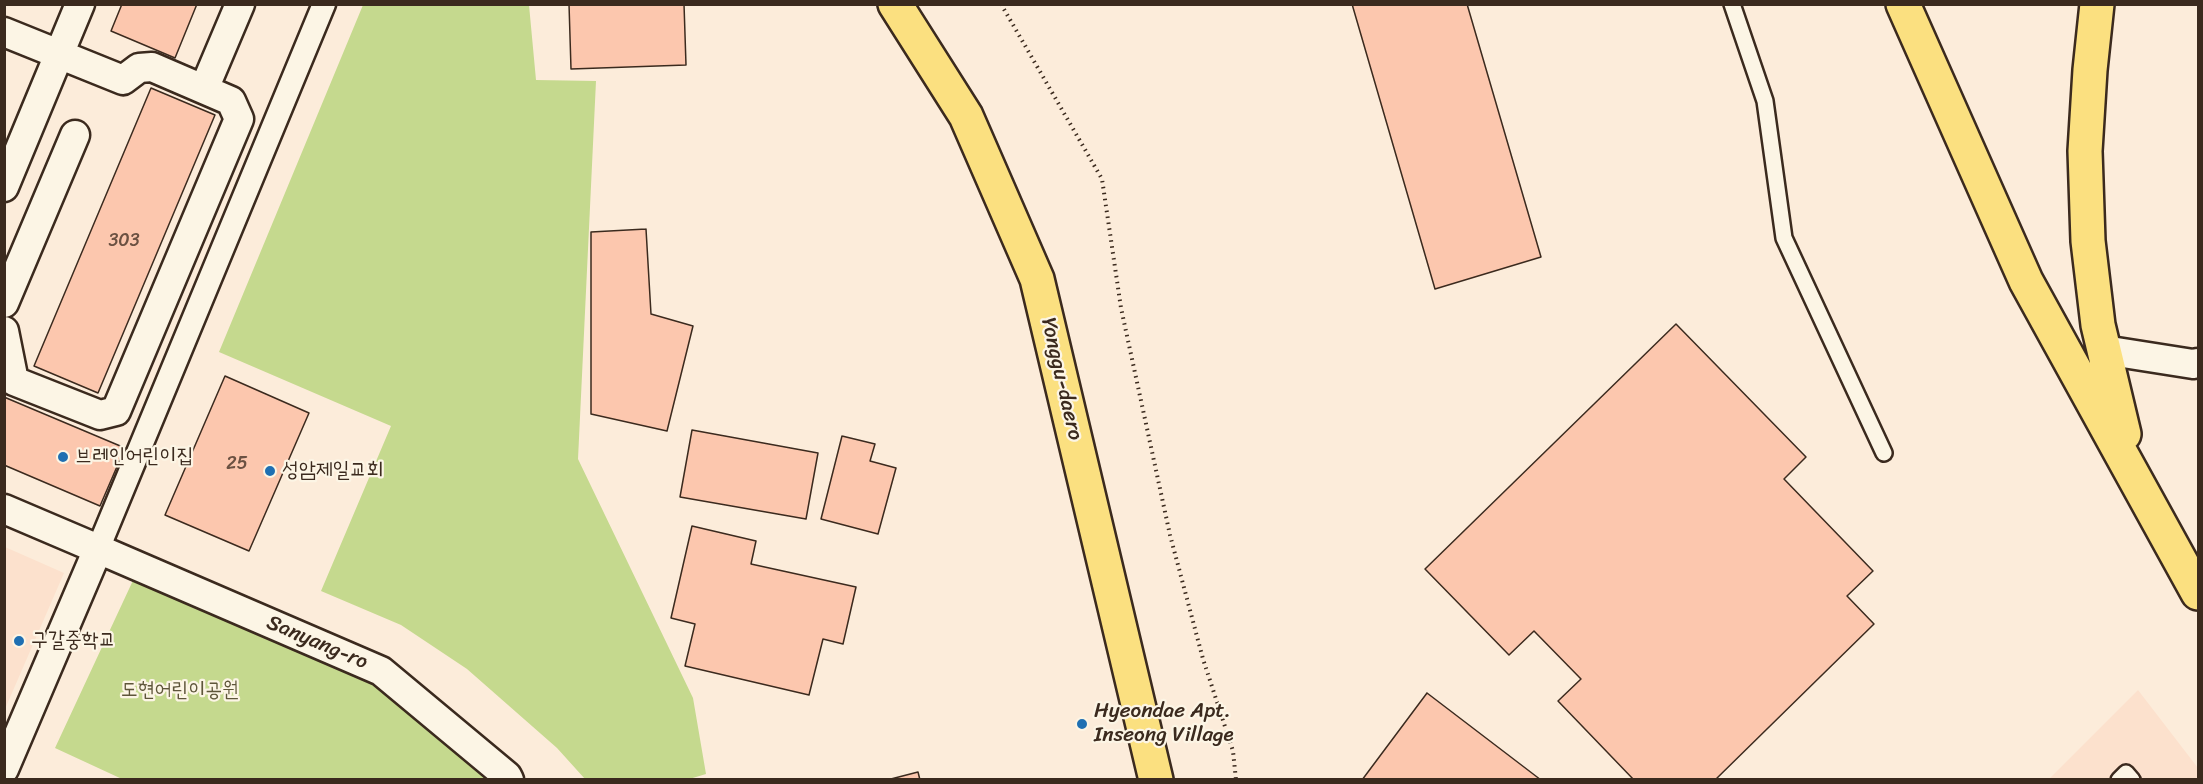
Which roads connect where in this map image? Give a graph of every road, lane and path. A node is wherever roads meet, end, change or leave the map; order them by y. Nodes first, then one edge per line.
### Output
1 (80, 4) edge
2 (240, 4) edge
3 (324, 4) edge
4 (896, 4) edge
5 (1001, 4) edge
6 (1732, 4) edge
7 (1903, 4) edge
8 (2097, 4) edge
9 (4, 32) edge
10 (59, 55) junction
11 (204, 89) junction
12 (75, 135) dead end
13 (4, 187) edge
14 (4, 303) edge
15 (4, 331) edge
16 (2104, 350) junction
17 (2199, 363) edge
18 (1884, 453) dead end
19 (4, 509) edge
20 (98, 549) junction
21 (2193, 584) edge
22 (4, 769) edge
23 (509, 780) edge
24 (1156, 780) edge
25 (1236, 780) edge
26 (2119, 780) edge
27 (2132, 780) edge

1 - 10 street
2 - 11 street
3 - 20 street
4 - 24 main road, Yonggu-daero
5 - 25 path
6 - 18 lane
7 - 21 main road
8 - 16 main road
9 - 10 street
10 - 11 street
10 - 13 street
11 - 15 street
12 - 14 street
16 - 17 street
16 - 21 main road
19 - 20 street, Sanyang-ro
20 - 22 street
20 - 23 street, Sanyang-ro
26 - 27 lane

